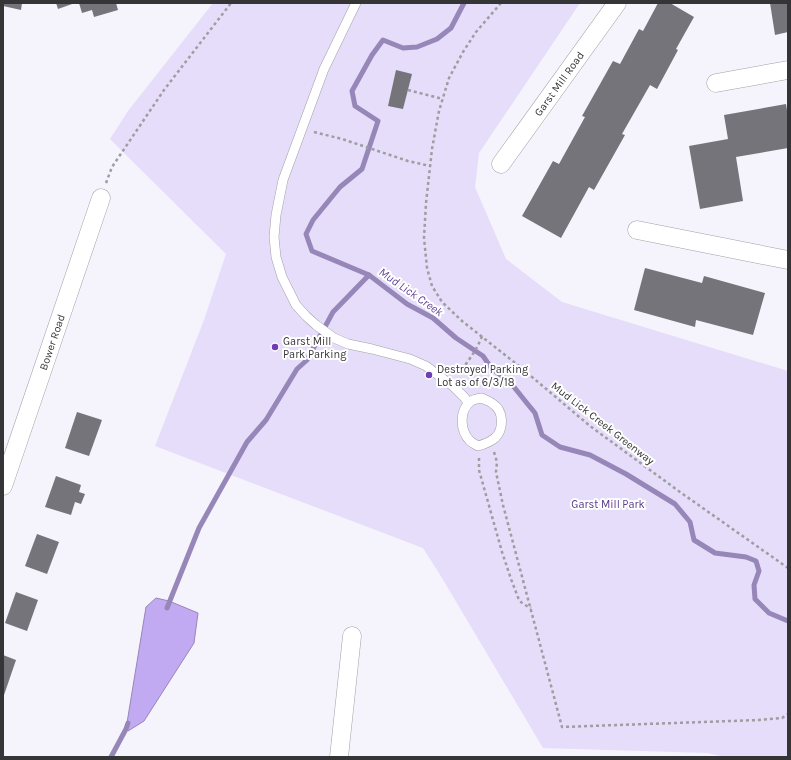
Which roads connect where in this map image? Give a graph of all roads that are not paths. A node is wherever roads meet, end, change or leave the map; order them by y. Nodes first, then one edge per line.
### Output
1 (356, 3) edge
2 (617, 3) edge
3 (788, 70) edge
4 (716, 82) dead end
5 (501, 164) dead end
6 (101, 198) road end
7 (637, 230) dead end
8 (788, 260) edge
9 (468, 403) junction
10 (3, 486) edge
11 (352, 636) dead end
12 (339, 757) edge

1 - 9 lane
2 - 5 street, Garst Mill Road
3 - 4 street
6 - 10 street, Bower Road
7 - 8 street
9 - 9 lane
11 - 12 street

